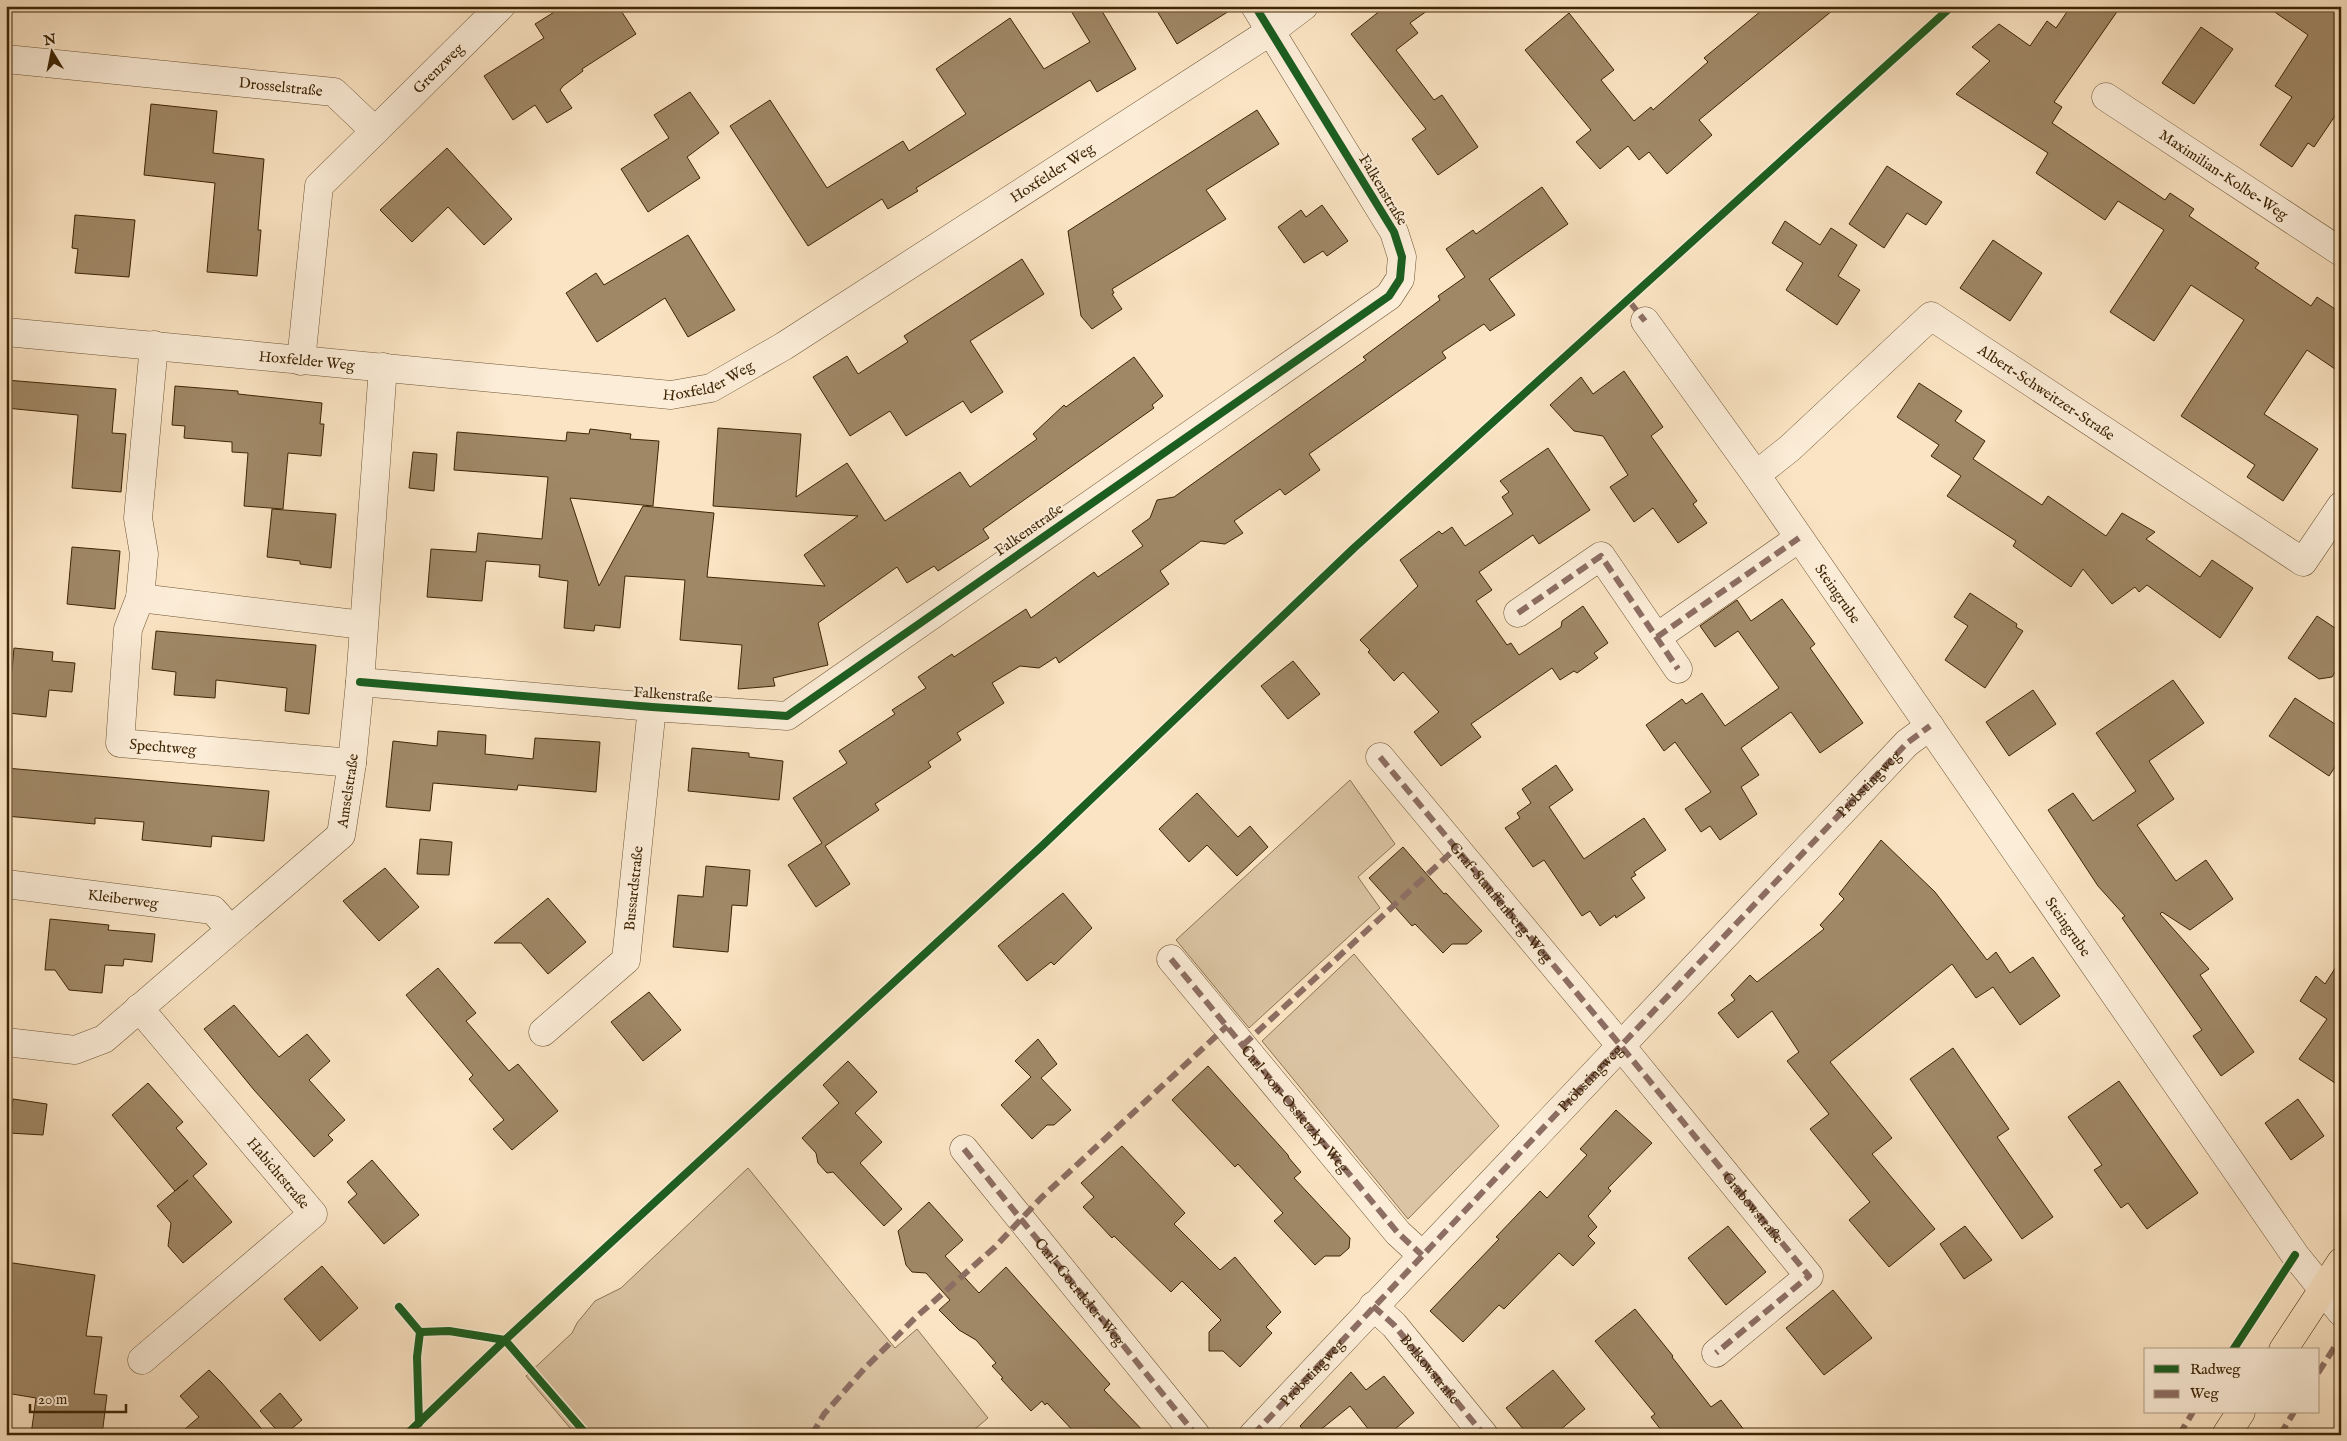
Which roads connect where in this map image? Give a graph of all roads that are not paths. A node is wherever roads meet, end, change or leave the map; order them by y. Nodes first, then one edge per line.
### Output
1 (500, 6) edge
2 (1255, 6) edge
3 (1304, 6) edge
4 (1271, 31) junction
5 (6, 59) edge
6 (2106, 97) dead end
7 (376, 131) junction
8 (2341, 252) edge
9 (1645, 321) dead end
10 (6, 332) edge
11 (154, 345) junction
12 (301, 361) junction
13 (383, 367) junction
14 (1756, 475) junction
15 (2341, 506) edge
16 (1799, 538) junction
17 (140, 598) junction
18 (1518, 613) dead end
19 (363, 625) junction
20 (1657, 636) junction
21 (1678, 668) dead end
22 (360, 682) junction
23 (652, 707) junction
24 (1930, 726) junction
25 (1380, 757) dead end
26 (352, 764) junction
27 (6, 884) edge
28 (230, 929) junction
29 (1171, 959) dead end
30 (138, 1008) junction
31 (543, 1032) dead end
32 (6, 1042) edge
33 (1621, 1046) junction
34 (964, 1149) dead end
35 (1422, 1255) junction
36 (2341, 1262) edge
37 (2322, 1289) junction
38 (1373, 1306) junction
39 (2341, 1312) edge
40 (2284, 1348) edge
41 (1716, 1353) dead end
42 (142, 1360) dead end
43 (2241, 1414) edge
44 (1196, 1435) edge
45 (1254, 1435) edge
46 (1484, 1435) edge
47 (2226, 1435) edge

1 - 7 street, Grenzweg
2 - 4 street, Falkenstraße
3 - 4 street, Hoxfelder Weg
4 - 13 street, Hoxfelder Weg
4 - 23 street, Falkenstraße
5 - 7 street, Drosselstraße
6 - 8 street, Maximilian-Kolbe-Weg
7 - 12 street
9 - 14 street, Steingrube
10 - 11 street, Hoxfelder Weg
11 - 12 street, Hoxfelder Weg
11 - 17 street, Spechtweg
12 - 13 street, Hoxfelder Weg
13 - 19 street, Amselstraße
14 - 15 street, Albert-Schweitzer-Straße
14 - 16 street, Steingrube
16 - 20 street
16 - 24 street, Steingrube
17 - 19 street
17 - 26 street, Spechtweg
18 - 20 street
19 - 22 street, Amselstraße
20 - 21 street
22 - 23 street, Falkenstraße
22 - 26 street, Amselstraße
23 - 31 street, Bussardstraße
24 - 33 street, Pröbstingweg
24 - 37 street, Steingrube
25 - 33 street, Graf-Stauffenberg-Weg
26 - 28 street, Amselstraße
27 - 28 street, Kleiberweg
28 - 30 street, Amselstraße
29 - 35 street, Carl-von-Ossietzky-Weg
30 - 32 street, Amselstraße
30 - 42 street, Habichtstraße
33 - 35 street, Pröbstingweg
33 - 41 street, Grabowstraße
34 - 44 street, Carl-Goerdeler-Weg
35 - 38 street, Pröbstingweg
36 - 37 main road
37 - 39 street, Steingrube
37 - 40 main road
38 - 45 street, Pröbstingweg
38 - 46 street, Bolkowstraße
43 - 47 main road

